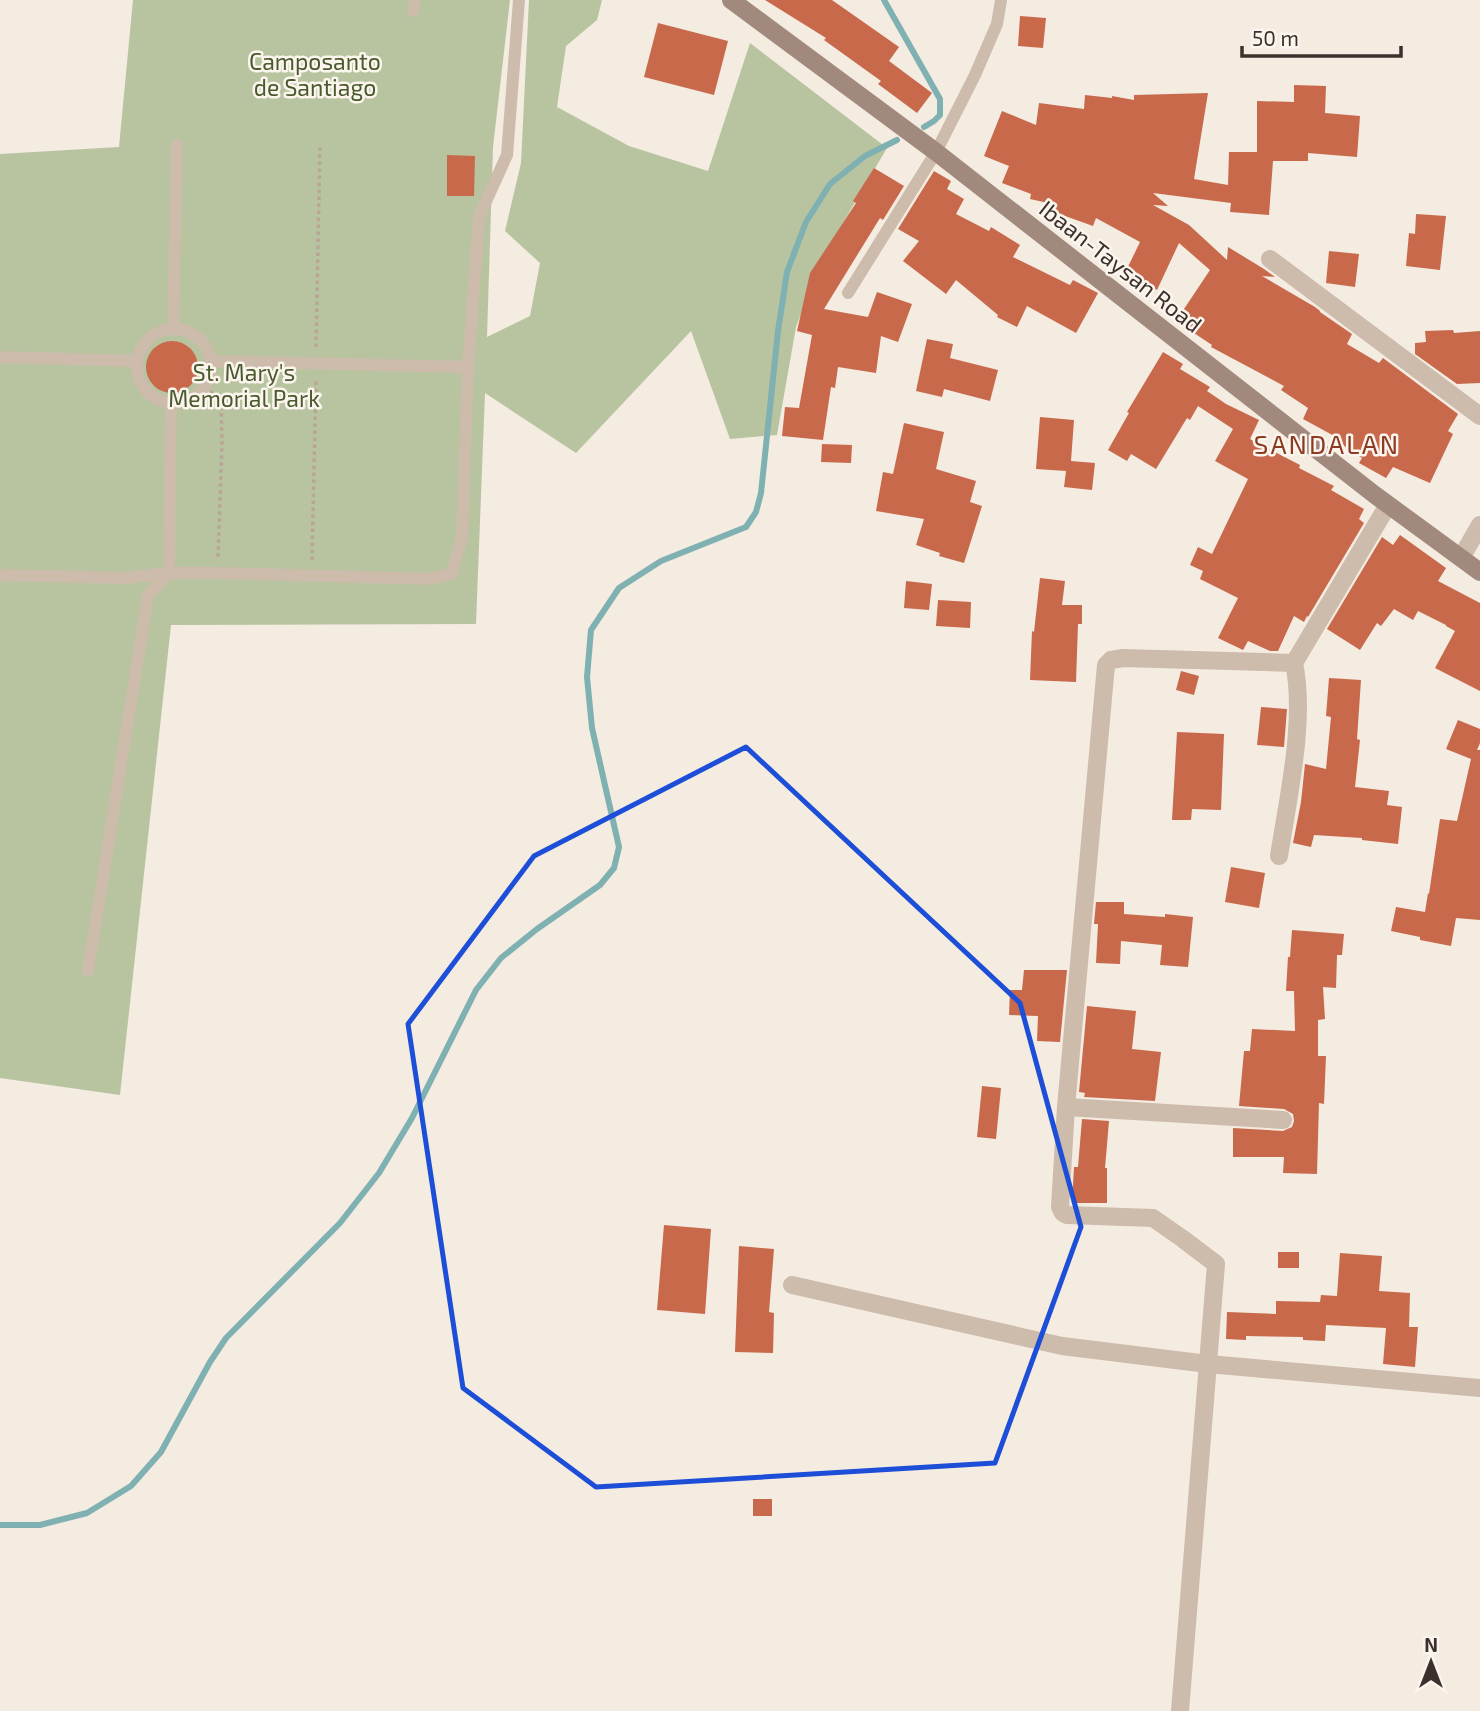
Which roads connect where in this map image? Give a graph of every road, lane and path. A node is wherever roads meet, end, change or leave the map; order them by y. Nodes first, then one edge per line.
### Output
1 (519, 0) edge
2 (731, 0) edge
3 (1001, 0) edge
4 (177, 145) dead end
5 (936, 152) junction
6 (1270, 259) dead end
7 (848, 293) dead end
8 (173, 329) junction
9 (0, 357) edge
10 (136, 361) junction
11 (211, 361) junction
12 (468, 367) junction
13 (204, 388) junction
14 (171, 404) junction
15 (1480, 416) edge
16 (1388, 505) junction
17 (1480, 525) edge
18 (1461, 558) junction
19 (1480, 572) edge
20 (169, 573) junction
21 (218, 573) junction
22 (0, 575) edge
23 (1294, 663) junction
24 (1279, 856) dead end
25 (88, 971) dead end
26 (1066, 1107) junction
27 (1283, 1120) dead end
28 (792, 1285) dead end
29 (1208, 1364) junction
30 (1480, 1388) edge
31 (1180, 1711) edge

1 - 12 lane
2 - 5 main road, Ibaan-Taysan Road
3 - 5 lane
4 - 8 lane
5 - 7 lane
5 - 16 main road, Ibaan-Taysan Road
6 - 15 street
8 - 10 lane
8 - 11 lane
9 - 10 lane
10 - 14 lane
11 - 12 lane
11 - 13 lane
12 - 21 lane
13 - 14 lane
13 - 21 path
14 - 20 lane
16 - 18 main road, Ibaan-Taysan Road
16 - 23 street
17 - 18 street
18 - 19 main road, Ibaan-Taysan Road
20 - 21 lane
20 - 22 lane
20 - 25 lane
23 - 24 street
23 - 26 street
26 - 27 street
26 - 29 street
28 - 29 street
29 - 30 street
29 - 31 street

